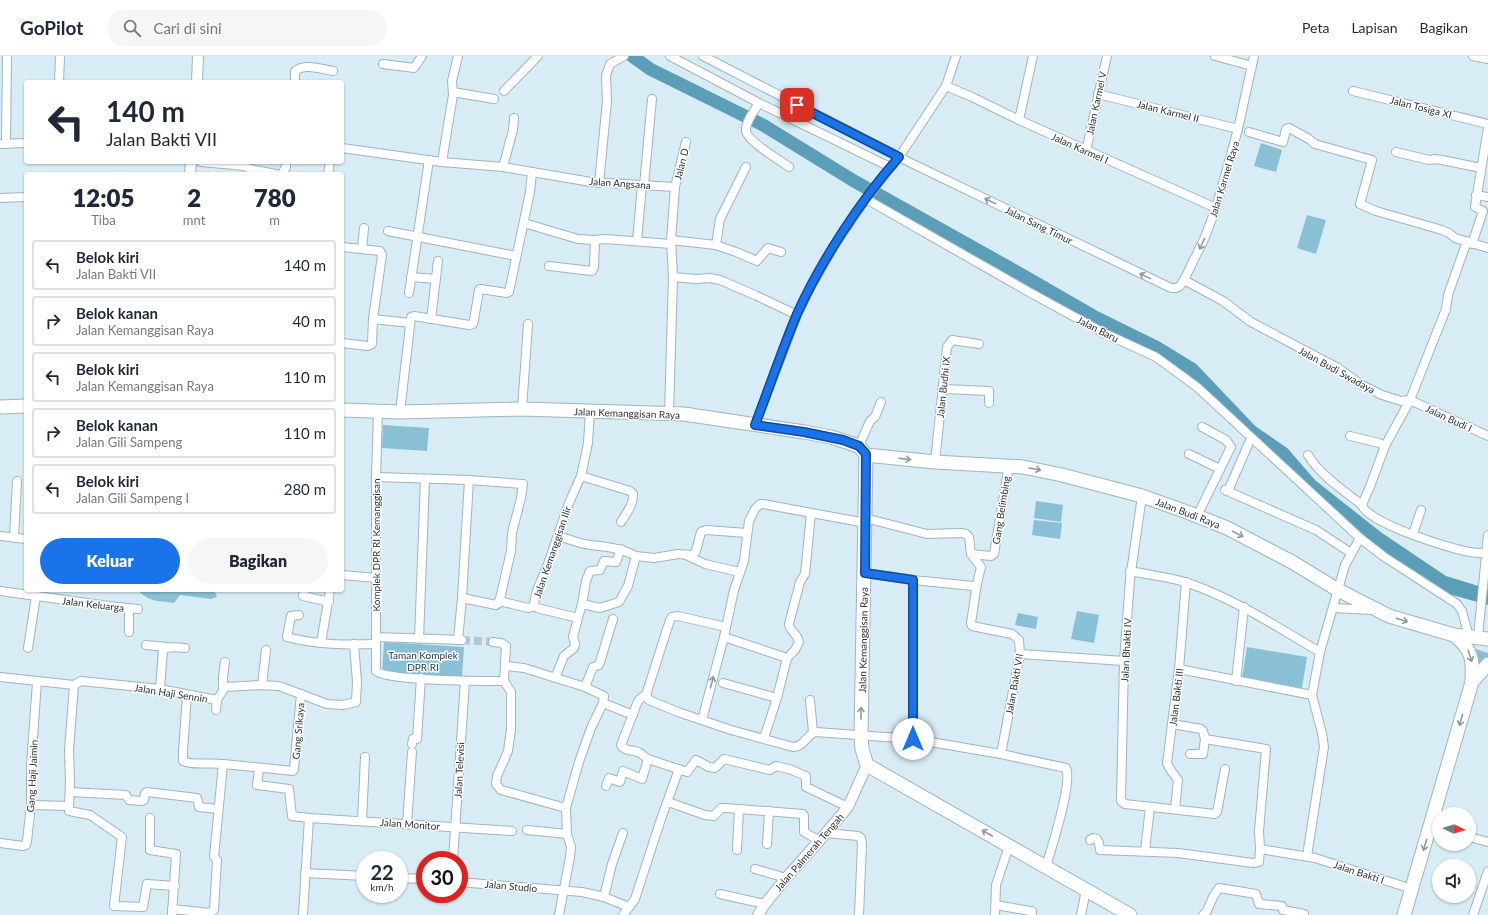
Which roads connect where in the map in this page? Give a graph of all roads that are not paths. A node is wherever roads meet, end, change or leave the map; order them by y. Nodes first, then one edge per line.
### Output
1 (7, 56) edge
2 (60, 56) edge
3 (198, 56) edge
4 (422, 56) edge
5 (458, 56) edge
6 (538, 56) edge
7 (670, 56) edge
8 (703, 56) edge
9 (956, 56) edge
10 (1032, 56) edge
11 (1107, 56) edge
12 (1215, 56) edge
13 (1254, 56) edge
14 (1473, 56) edge
15 (624, 57) edge
16 (1488, 59) edge
17 (383, 64) dead end
18 (1252, 66) junction
19 (333, 71) dead end
20 (59, 80) edge
21 (197, 80) edge
22 (295, 80) edge
23 (946, 86) junction
24 (1353, 91) dead end
25 (453, 92) junction
26 (504, 92) dead end
27 (1098, 94) junction
28 (494, 99) dead end
29 (652, 99) dead end
30 (758, 105) junction
31 (514, 118) dead end
32 (1019, 120) junction
33 (1488, 124) edge
34 (1488, 128) edge
35 (1238, 129) junction
36 (1249, 132) dead end
37 (686, 142) dead end
38 (24, 143) edge
39 (3, 144) edge
40 (344, 148) edge
41 (1086, 151) junction
42 (1396, 152) dead end
43 (1485, 155) edge
44 (899, 157) junction
45 (429, 160) junction
46 (442, 162) junction
47 (212, 164) edge
48 (503, 167) junction
49 (746, 167) dead end
50 (790, 167) dead end
51 (890, 167) junction
52 (1481, 168) junction
53 (244, 170) edge
54 (266, 172) edge
55 (532, 172) junction
56 (599, 183) junction
57 (643, 185) junction
58 (675, 187) junction
59 (1476, 196) junction
60 (24, 197) edge
61 (867, 197) junction
62 (0, 198) edge
63 (1488, 198) edge
64 (1216, 208) junction
65 (524, 223) junction
66 (364, 228) dead end
67 (388, 231) dead end
68 (417, 236) junction
69 (595, 240) junction
70 (637, 241) junction
71 (671, 242) junction
72 (1470, 242) junction
73 (716, 245) junction
74 (344, 246) edge
75 (1488, 248) edge
76 (362, 249) junction
77 (781, 252) dead end
78 (516, 256) junction
79 (438, 261) dead end
80 (549, 266) dead end
81 (411, 277) junction
82 (673, 277) junction
83 (436, 280) junction
84 (1182, 283) junction
85 (409, 293) dead end
86 (797, 315) junction
87 (373, 319) junction
88 (431, 319) junction
89 (410, 323) junction
90 (528, 324) dead end
91 (344, 343) edge
92 (979, 344) dead end
93 (944, 389) junction
94 (1410, 400) junction
95 (881, 402) dead end
96 (989, 403) dead end
97 (24, 406) edge
98 (0, 407) edge
99 (522, 409) junction
100 (344, 410) edge
101 (378, 411) junction
102 (590, 411) junction
103 (400, 412) junction
104 (669, 413) junction
105 (755, 425) junction
106 (1202, 427) dead end
107 (1350, 436) dead end
108 (1488, 436) edge
109 (1251, 438) junction
110 (1385, 446) junction
111 (863, 450) junction
112 (1188, 454) dead end
113 (1308, 455) dead end
114 (935, 462) junction
115 (1009, 465) junction
116 (1220, 469) junction
117 (581, 476) junction
118 (376, 477) junction
119 (425, 479) junction
120 (469, 480) junction
121 (17, 481) dead end
122 (1142, 496) junction
123 (1362, 505) junction
124 (1421, 510) dead end
125 (811, 513) junction
126 (1197, 516) junction
127 (865, 520) junction
128 (621, 522) dead end
129 (747, 533) junction
130 (1413, 534) junction
131 (0, 536) edge
132 (558, 536) junction
133 (1488, 536) edge
134 (14, 537) junction
135 (1360, 538) junction
136 (24, 539) edge
137 (0, 540) edge
138 (621, 550) junction
139 (1351, 553) junction
140 (1486, 553) junction
141 (971, 554) junction
142 (685, 555) junction
143 (636, 556) junction
144 (1130, 571) junction
145 (740, 572) junction
146 (868, 573) junction
147 (344, 575) edge
148 (376, 578) junction
149 (913, 580) junction
150 (1186, 582) junction
151 (976, 588) junction
152 (1338, 590) junction
153 (0, 591) edge
154 (304, 592) edge
155 (330, 592) edge
156 (36, 596) junction
157 (462, 598) junction
158 (499, 601) junction
159 (329, 602) junction
160 (582, 604) junction
161 (534, 606) junction
162 (1244, 607) junction
163 (1333, 608) junction
164 (1376, 610) junction
165 (299, 615) dead end
166 (578, 618) junction
167 (613, 618) dead end
168 (726, 627) junction
169 (128, 632) dead end
170 (1454, 635) junction
171 (724, 637) junction
172 (1478, 638) edge
173 (419, 639) junction
174 (376, 641) junction
175 (493, 642) tunnel mouth
176 (321, 643) junction
177 (354, 644) junction
178 (146, 645) dead end
179 (167, 647) junction
180 (28, 648) dead end
181 (185, 648) dead end
182 (266, 650) dead end
183 (1320, 652) junction
184 (1020, 654) junction
185 (787, 658) junction
186 (1124, 661) junction
187 (225, 662) dead end
188 (1488, 664) edge
189 (505, 666) junction
190 (1179, 669) junction
191 (0, 677) edge
192 (421, 678) junction
193 (555, 678) junction
194 (465, 681) junction
195 (504, 681) junction
196 (1236, 681) junction
197 (37, 682) junction
198 (1472, 682) junction
199 (723, 683) dead end
200 (74, 684) junction
201 (262, 685) junction
202 (585, 688) junction
203 (160, 689) junction
204 (223, 689) junction
205 (301, 694) junction
206 (187, 695) junction
207 (646, 695) junction
208 (1312, 695) junction
209 (777, 698) junction
210 (217, 700) junction
211 (810, 700) dead end
212 (603, 703) junction
213 (216, 710) dead end
214 (633, 715) junction
215 (702, 720) junction
216 (1172, 724) junction
217 (813, 732) junction
218 (861, 735) junction
219 (764, 738) junction
220 (913, 739) junction
221 (1205, 739) junction
222 (1001, 754) junction
223 (1190, 754) dead end
224 (365, 757) dead end
225 (648, 759) junction
226 (223, 764) junction
227 (867, 766) junction
228 (259, 768) junction
229 (679, 769) junction
230 (1225, 769) dead end
231 (606, 786) dead end
232 (70, 792) junction
233 (668, 802) junction
234 (31, 805) junction
235 (69, 806) junction
236 (848, 807) junction
237 (1150, 807) junction
238 (1440, 807) edge
239 (566, 808) junction
240 (218, 809) junction
241 (739, 809) junction
242 (1175, 809) junction
243 (769, 811) junction
244 (150, 818) dead end
245 (309, 818) junction
246 (362, 821) junction
247 (407, 824) junction
248 (456, 827) junction
249 (527, 830) dead end
250 (512, 831) dead end
251 (623, 833) dead end
252 (567, 834) junction
253 (1432, 836) edge
254 (823, 837) junction
255 (1476, 839) edge
256 (1090, 840) dead end
257 (1488, 842) edge
258 (0, 843) edge
259 (767, 844) dead end
260 (1009, 846) junction
261 (1260, 849) junction
262 (737, 850) dead end
263 (454, 851) edge
264 (1145, 851) junction
265 (1307, 856) junction
266 (1046, 867) junction
267 (755, 869) dead end
268 (1488, 871) edge
269 (305, 873) junction
270 (356, 876) edge
271 (786, 878) junction
272 (468, 883) edge
273 (175, 886) junction
274 (1412, 889) junction
275 (1086, 890) junction
276 (563, 891) junction
277 (720, 894) dead end
278 (604, 897) junction
279 (765, 904) junction
280 (996, 905) junction
281 (629, 907) junction
282 (172, 912) edge
283 (1304, 914) edge
284 (304, 915) edge
285 (560, 915) edge
286 (623, 915) edge
287 (758, 915) edge
288 (859, 915) edge
289 (994, 915) edge
290 (1032, 915) edge
291 (1081, 915) edge
292 (1130, 915) edge
293 (1204, 915) edge
294 (1404, 915) edge
295 (1473, 915) edge

1 - 39 street
2 - 20 street
3 - 21 street
4 - 17 street
5 - 25 street
6 - 26 street
7 - 30 street
8 - 44 street, Jalan Sang Timur
9 - 23 street
10 - 32 street
11 - 27 street, Jalan Karmel V
12 - 18 street
13 - 18 street, Jalan Karmel Raya
14 - 16 street
15 - 56 street
18 - 35 street, Jalan Karmel Raya
19 - 22 street
23 - 32 street, Jalan Karmel I
23 - 44 street
24 - 33 street, Jalan Tosiga XI
25 - 28 street
25 - 46 street
27 - 35 street, Jalan Karmel II
27 - 41 street, Jalan Karmel V
29 - 57 street
30 - 50 street
30 - 51 street
31 - 48 street
32 - 41 street, Jalan Karmel I
34 - 43 street
35 - 64 street, Jalan Karmel Raya
36 - 72 street
37 - 58 street, Jalan D
38 - 39 street
40 - 45 street, Jalan Angsana
41 - 64 street, Jalan Karmel I
42 - 52 street
43 - 52 street
44 - 51 street
84 -> 44 street, Jalan Sang Timur
45 - 46 street, Jalan Angsana
45 - 68 street
46 - 48 street, Jalan Angsana
47 - 53 street
48 - 55 street, Jalan Angsana
49 - 73 street
51 - 61 street
52 - 59 street
53 - 54 street
55 - 56 street, Jalan Angsana
55 - 65 street
56 - 57 street, Jalan Angsana
57 - 58 street, Jalan Angsana
57 - 70 street
58 - 71 street
59 - 63 street
59 - 72 street
60 - 62 street
61 - 86 street
61 - 109 street, Jalan Baru
64 -> 84 street, Jalan Karmel Raya
65 - 69 street
65 - 78 street
66 - 76 street
67 - 68 street
68 - 78 street
68 - 81 street
69 - 70 street
69 - 80 street
70 - 71 street
71 - 73 street
71 - 82 street
72 - 75 street
72 - 94 street
73 - 77 street
74 - 76 street
76 - 87 street
78 - 88 street
79 - 83 street
81 - 83 street
81 - 85 street
82 - 86 street
82 - 104 street
83 - 88 street
84 - 94 street, Jalan Budi Swadaya
86 - 105 street
87 - 89 street
87 - 91 street
88 - 89 street
89 - 103 street
90 - 99 street
92 - 93 street, Jalan Budhi IX
93 - 96 street
93 - 114 street, Jalan Budhi IX
94 - 108 street, Jalan Budi I
94 - 110 street
95 - 111 street
97 - 98 main road
99 - 102 main road, Jalan Kemanggisan Raya
99 - 103 main road, Jalan Kemanggisan Raya
100 - 101 main road, Jalan Kemanggisan Raya
101 - 103 main road, Jalan Kemanggisan Raya
101 - 118 street, Komplek DPR RI Kemanggisan
102 - 104 main road, Jalan Kemanggisan Raya
102 - 117 street, Jalan Kemanggisan Ilir
104 - 105 main road, Jalan Kemanggisan Raya
105 - 111 main road, Jalan Kemanggisan Raya
106 - 116 street
107 - 110 street
109 - 135 street, Jalan Baru
109 - 139 street
110 - 123 street
111 -> 114 main road, Jalan Budi Raya
111 - 127 main road, Jalan Kemanggisan Raya
112 - 116 street
113 - 123 street
114 - 115 main road, Jalan Budi Raya
115 -> 122 main road, Jalan Budi Raya
115 - 141 street, Gang Belimbing
116 - 126 street
117 - 128 street
117 - 132 street, Jalan Kemanggisan Ilir
118 - 119 street
118 - 148 street, Komplek DPR RI Kemanggisan
119 - 120 street
119 - 173 street
120 - 157 street
120 - 158 street
121 - 134 street
122 - 126 main road, Jalan Budi Raya
122 - 144 street, Jalan Bhakti IV
123 - 130 street
124 - 130 street
125 - 127 street
125 - 129 street
125 - 185 street
126 -> 152 main road, Jalan Budi Raya
127 - 141 street
127 - 146 main road, Jalan Kemanggisan Raya
129 - 142 street
129 - 145 street
130 - 140 street
131 - 134 street
131 - 137 street
132 - 138 street
132 - 161 street, Jalan Kemanggisan Ilir
133 - 140 street
134 - 136 street
135 - 139 street
135 - 172 street, Jalan Baru
138 - 143 street
138 - 160 street
139 - 152 street
140 - 172 street
141 - 151 street
142 - 143 street
142 - 145 street
143 - 160 street
144 - 150 street
144 - 186 street, Jalan Bhakti IV
145 - 168 street
146 - 149 street
218 -> 146 main road, Jalan Kemanggisan Raya
147 - 148 street
148 - 174 street, Komplek DPR RI Kemanggisan
149 - 151 street
149 - 220 street
150 - 162 street
150 - 190 street, Jalan Bakti III
151 - 184 street, Jalan Bakti VII
152 - 163 street
152 - 164 main road, Jalan Budi Raya
153 - 156 street, Jalan Keluarga
154 - 159 street
155 - 159 street
156 - 169 street, Jalan Keluarga
156 - 180 street
157 - 158 street
157 - 173 street
158 - 161 street
159 - 176 street
160 - 166 street
161 - 166 street, Jalan Kemanggisan Ilir
162 - 183 street
162 - 196 street
163 - 164 street
163 - 183 street
164 -> 170 main road, Jalan Budi Raya
165 - 176 street
166 - 193 street
167 - 202 street
168 - 171 street
168 - 207 street
170 - 172 main road, Jalan Budi Raya
170 -> 198 main road
171 - 185 street
215 -> 171 street
173 - 174 street
174 - 177 street
174 - 192 street, Komplek DPR RI Kemanggisan
175 - 189 street
176 - 177 street
177 - 205 street
178 - 179 street
179 - 181 street
179 - 203 street
182 - 201 street
183 - 208 street
184 - 186 street
184 - 222 street, Jalan Bakti VII
185 - 209 street
186 - 237 street, Jalan Bhakti IV
187 - 204 street
188 - 198 main road
189 - 193 street
189 - 195 street
190 - 196 street
190 - 216 street, Jalan Bakti III
191 - 197 street, Jalan Haji Sennin
192 - 194 street
192 - 247 street
193 - 202 street
194 - 195 street
194 - 248 street, Jalan Televisi
195 - 239 street
196 - 208 street
197 - 200 street, Jalan Haji Sennin
197 - 234 street, Gang Haji Jaimin
198 -> 238 main road
199 - 209 street
200 - 203 street, Jalan Haji Sennin
200 - 232 street
201 - 204 street
201 - 205 street
202 - 212 street
203 - 206 street, Jalan Haji Sennin
204 - 210 street, Jalan Haji Sennin
205 - 228 street, Gang Srikaya
206 - 210 street, Jalan Haji Sennin
206 - 226 street, Gang Srikaya
207 - 214 street
207 - 215 street
208 - 265 street
209 - 219 street
210 - 213 street
211 - 217 street
212 - 214 street
212 - 239 street
214 - 225 street
215 - 219 street
216 - 221 street
216 - 242 street, Jalan Bakti III
217 - 218 street
217 - 219 street
218 - 220 street
218 - 227 main road, Jalan Kemanggisan Raya
220 - 222 street
221 - 223 street
221 - 261 street
222 - 266 street
224 - 246 street
225 - 229 street
225 - 231 street
226 - 228 street, Gang Srikaya
226 - 240 street
227 - 236 street, Jalan Palmerah Tengah
260 -> 227 main road
228 - 245 street, Jalan Monitor
229 - 233 street
229 - 236 street
230 - 242 street
232 - 235 street
232 - 240 street
233 - 241 street
233 - 281 street
234 - 235 street
234 - 258 street, Gang Haji Jaimin
235 - 273 street
236 - 254 street, Jalan Palmerah Tengah
237 - 242 street
237 - 264 street
239 - 252 street
240 - 282 street
241 - 243 street
241 - 262 street
243 - 254 street
243 - 259 street
244 - 273 street
245 - 246 street, Jalan Monitor
245 - 269 street
246 - 247 street, Jalan Monitor
247 - 248 street, Jalan Monitor
248 - 250 street, Jalan Monitor
248 - 263 street, Jalan Televisi
249 - 252 street
251 - 278 street
252 - 276 street
253 -> 274 main road
254 - 271 street, Jalan Palmerah Tengah
254 - 288 street
255 - 257 street
256 - 264 street
260 - 266 main road
260 - 280 street
261 - 264 street
261 - 265 street, Jalan Bakti I
265 - 274 street, Jalan Bakti I
266 - 275 main road
267 - 271 street
268 - 295 street
269 - 270 street
269 - 284 street
271 - 279 street, Jalan Palmerah Tengah
272 - 276 street, Jalan Studio
273 - 282 street
274 - 294 main road
275 - 291 street
275 - 292 main road
276 - 278 street, Jalan Studio
276 - 285 street
277 - 279 street
278 - 281 street, Jalan Studio
279 - 287 street, Jalan Palmerah Tengah
280 - 289 street
280 - 290 street
281 - 286 street
283 - 293 street

